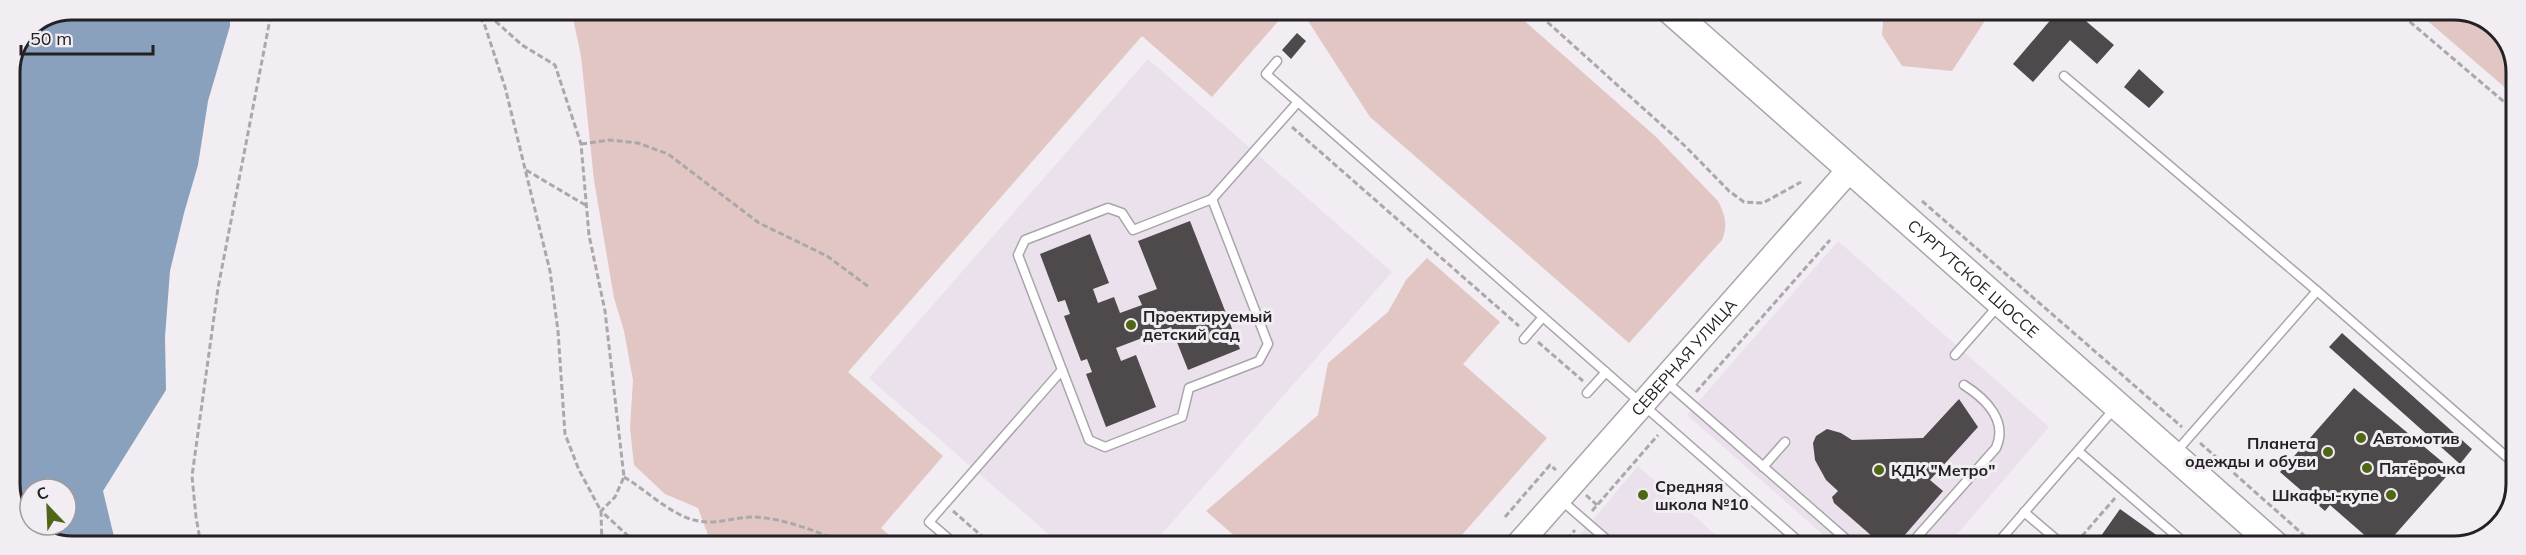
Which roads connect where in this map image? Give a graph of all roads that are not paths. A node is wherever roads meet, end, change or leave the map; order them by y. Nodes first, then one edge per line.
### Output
1 (1681, 20) edge
2 (1277, 62) dead end
3 (2064, 76) dead end
4 (1298, 102) junction
5 (1850, 170) junction
6 (1212, 199) junction
7 (2317, 291) junction
8 (2000, 303) junction
9 (1544, 317) junction
10 (1526, 336) road end
11 (1955, 355) dead end
12 (1062, 370) junction
13 (1606, 372) junction
14 (1664, 380) junction
15 (1964, 385) dead end
16 (1589, 391) road end
17 (1642, 403) junction
18 (2117, 405) junction
19 (1785, 442) dead end
20 (2182, 445) junction
21 (2078, 452) junction
22 (2506, 456) edge
23 (1763, 467) junction
24 (1558, 498) junction
25 (2024, 512) junction
26 (945, 536) edge
27 (1526, 536) edge
28 (1602, 536) edge
29 (1793, 536) edge
30 (1842, 536) edge
31 (1918, 536) edge
32 (2004, 536) edge
33 (2052, 536) edge
34 (2176, 536) edge
35 (2267, 536) edge

1 - 5 main road, СУРГУТСКОЕ ШОССЕ
2 - 4 lane
3 - 7 lane
4 - 6 lane
4 - 9 lane
5 - 8 main road, СУРГУТСКОЕ ШОССЕ
5 - 14 street, СЕВЕРНАЯ УЛИЦА
6 - 12 lane
6 - 12 lane
7 - 20 lane
7 - 22 lane
8 - 11 lane
8 - 18 main road, СУРГУТСКОЕ ШОССЕ
9 - 10 lane
9 - 13 lane
12 - 26 lane
13 - 16 lane
13 - 17 lane
14 - 17 street, СЕВЕРНАЯ УЛИЦА
14 - 23 lane
15 - 31 lane
17 - 24 street, СЕВЕРНАЯ УЛИЦА
17 - 29 lane
18 - 20 main road, СУРГУТСКОЕ ШОССЕ
18 - 21 lane
19 - 23 lane
20 - 35 main road, СУРГУТСКОЕ ШОССЕ
21 - 25 lane
21 - 34 lane
23 - 30 lane
24 - 27 street, СЕВЕРНАЯ УЛИЦА
24 - 28 lane
25 - 32 lane
25 - 33 lane

